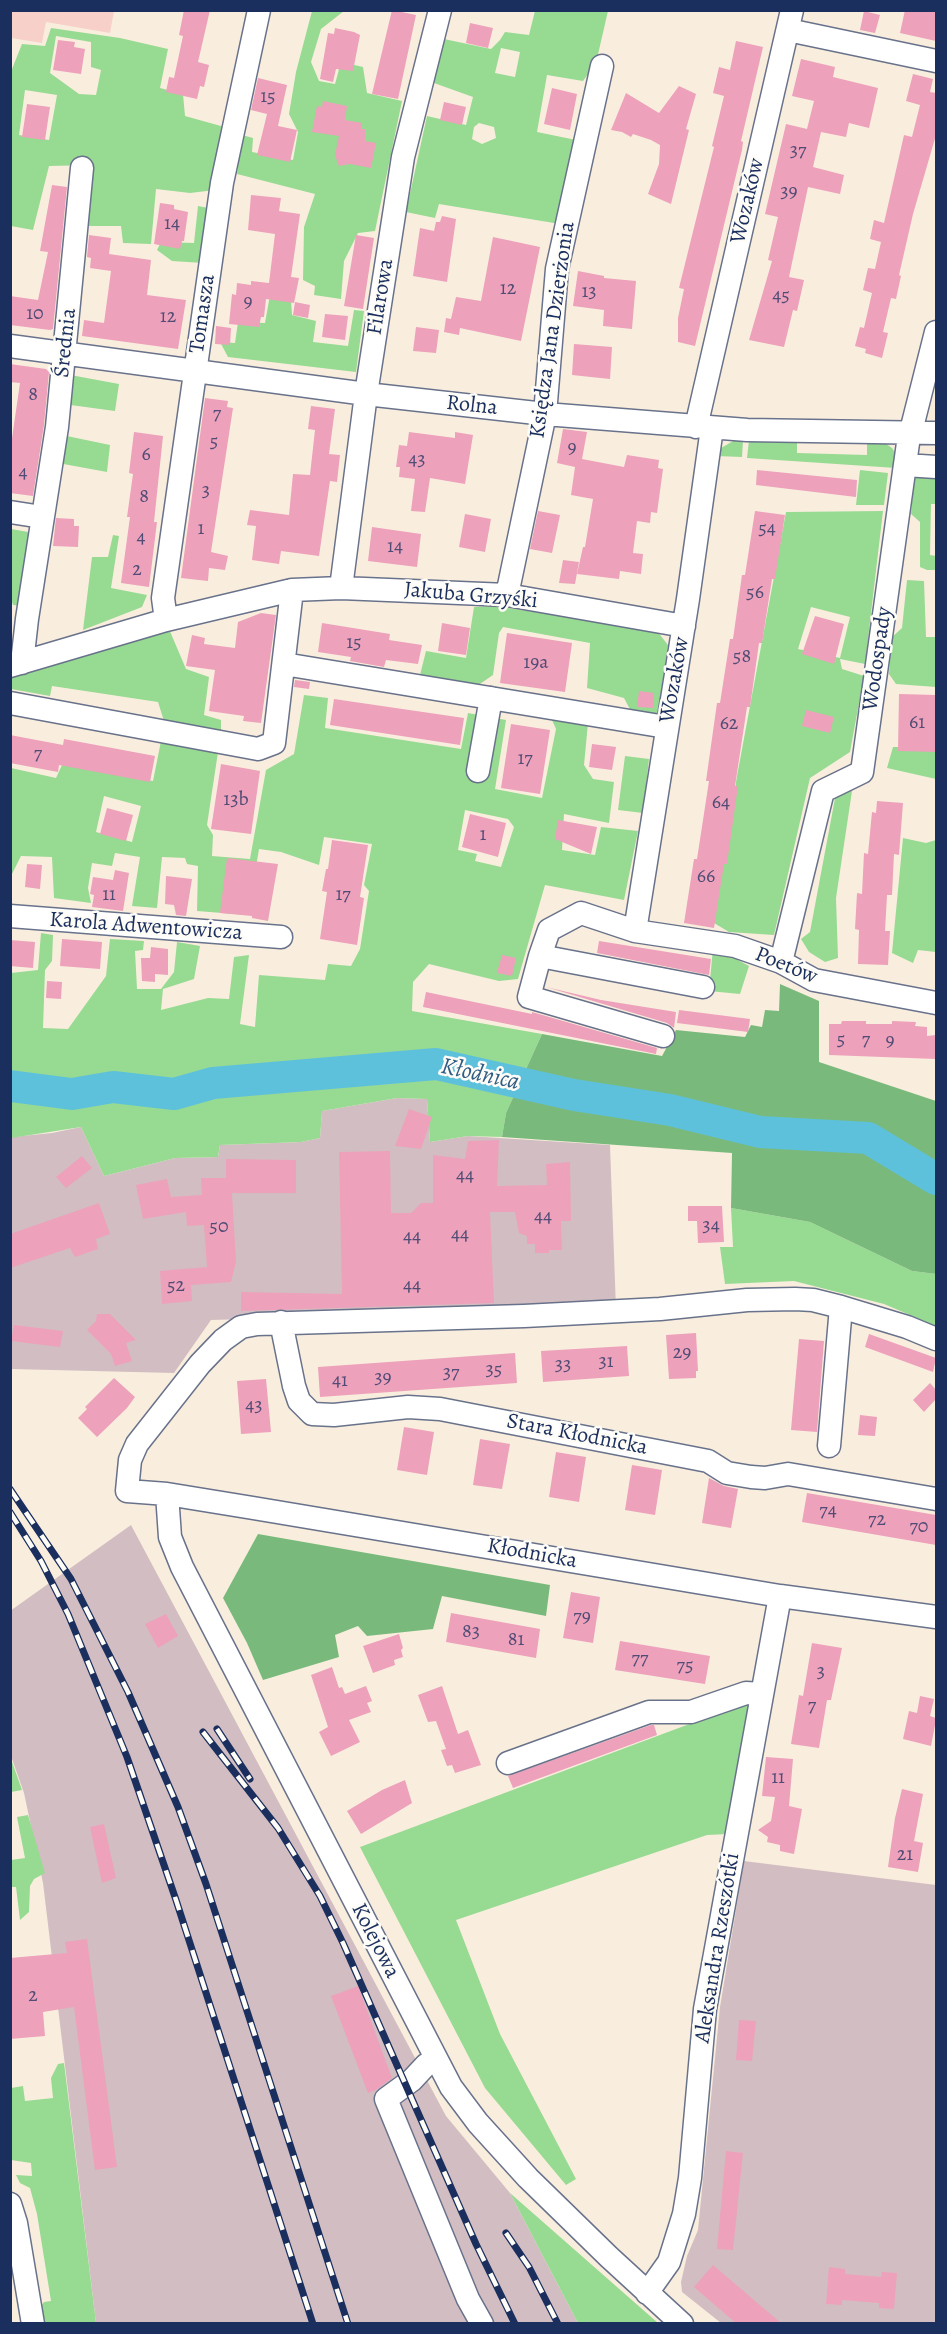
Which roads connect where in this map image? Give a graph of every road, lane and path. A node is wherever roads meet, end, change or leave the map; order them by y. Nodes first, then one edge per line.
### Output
1 (259, 10) edge
2 (440, 10) edge
3 (790, 20) edge
4 (936, 61) edge
5 (602, 66) dead end
6 (82, 168) dead end
7 (936, 332) edge
8 (10, 346) edge
9 (65, 354) junction
10 (195, 371) junction
11 (366, 394) junction
12 (545, 414) junction
13 (704, 428) junction
14 (910, 433) junction
15 (936, 433) edge
16 (905, 465) junction
17 (936, 467) edge
18 (10, 512) edge
19 (42, 517) junction
20 (340, 588) junction
21 (292, 590) junction
22 (507, 595) junction
23 (166, 620) junction
24 (684, 626) junction
25 (16, 664) edge
26 (284, 664) junction
27 (491, 698) junction
28 (10, 703) edge
29 (666, 728) junction
30 (478, 771) dead end
31 (10, 916) edge
32 (635, 931) junction
33 (281, 937) dead end
34 (540, 956) junction
35 (781, 962) junction
36 (703, 987) dead end
37 (936, 1003) edge
38 (663, 1036) dead end
39 (841, 1307) junction
40 (281, 1322) junction
41 (936, 1339) edge
42 (829, 1446) dead end
43 (167, 1494) junction
44 (936, 1499) edge
45 (780, 1596) junction
46 (936, 1617) edge
47 (762, 1694) junction
48 (508, 1763) dead end
49 (436, 2059) junction
50 (10, 2204) edge
51 (647, 2293) junction
52 (33, 2324) edge
53 (482, 2324) edge
54 (682, 2324) edge

1 - 10 street, Tomasza
2 - 11 street, Filarowa
3 - 4 street
3 - 13 street, Wozaków
5 - 12 street, Księdza Jana Dzierżonia
6 - 9 street, Średnia
7 - 14 street, Wodospady
8 - 9 street, Rolna
9 - 10 street, Rolna
9 - 19 street, Średnia
10 - 11 street, Rolna
10 - 23 street, Tomasza
11 - 12 street, Rolna
11 - 20 street, Filarowa
12 - 13 street, Rolna
12 - 22 street, Księdza Jana Dzierżonia
13 - 14 street, Rolna
13 - 24 street, Wozaków
14 - 15 street, Rolna
14 - 16 street, Wodospady
16 - 17 street
16 - 35 street, Wodospady
18 - 19 street
19 - 25 street, Średnia
20 - 21 street, Jakuba Grzyśki
20 - 22 street, Jakuba Grzyśki
21 - 23 street, Jakuba Grzyśki
21 - 26 street
22 - 24 street, Jakuba Grzyśki
23 - 25 street, Jakuba Grzyśki
24 - 29 street, Wozaków
26 - 27 street
26 - 28 street
27 - 29 street
27 - 30 street
29 - 32 street, Wozaków
31 - 33 street, Karola Adwentowicza
32 - 34 street, Poetów
32 - 35 street, Poetów
34 - 36 street
34 - 38 street, Poetów
35 - 37 street, Poetów
39 - 40 street
39 - 41 street
39 - 42 street
40 - 43 street, Kłodnicka
40 - 44 street, Stara Kłodnicka
43 - 45 street, Kłodnicka
43 - 49 street, Kolejowa
45 - 46 street, Kłodnicka
45 - 47 street, Aleksandra Rzeszótki
47 - 48 street
47 - 51 street, Aleksandra Rzeszótki
49 - 51 street, Kolejowa
49 - 53 street
50 - 52 street
51 - 54 street, Kolejowa

